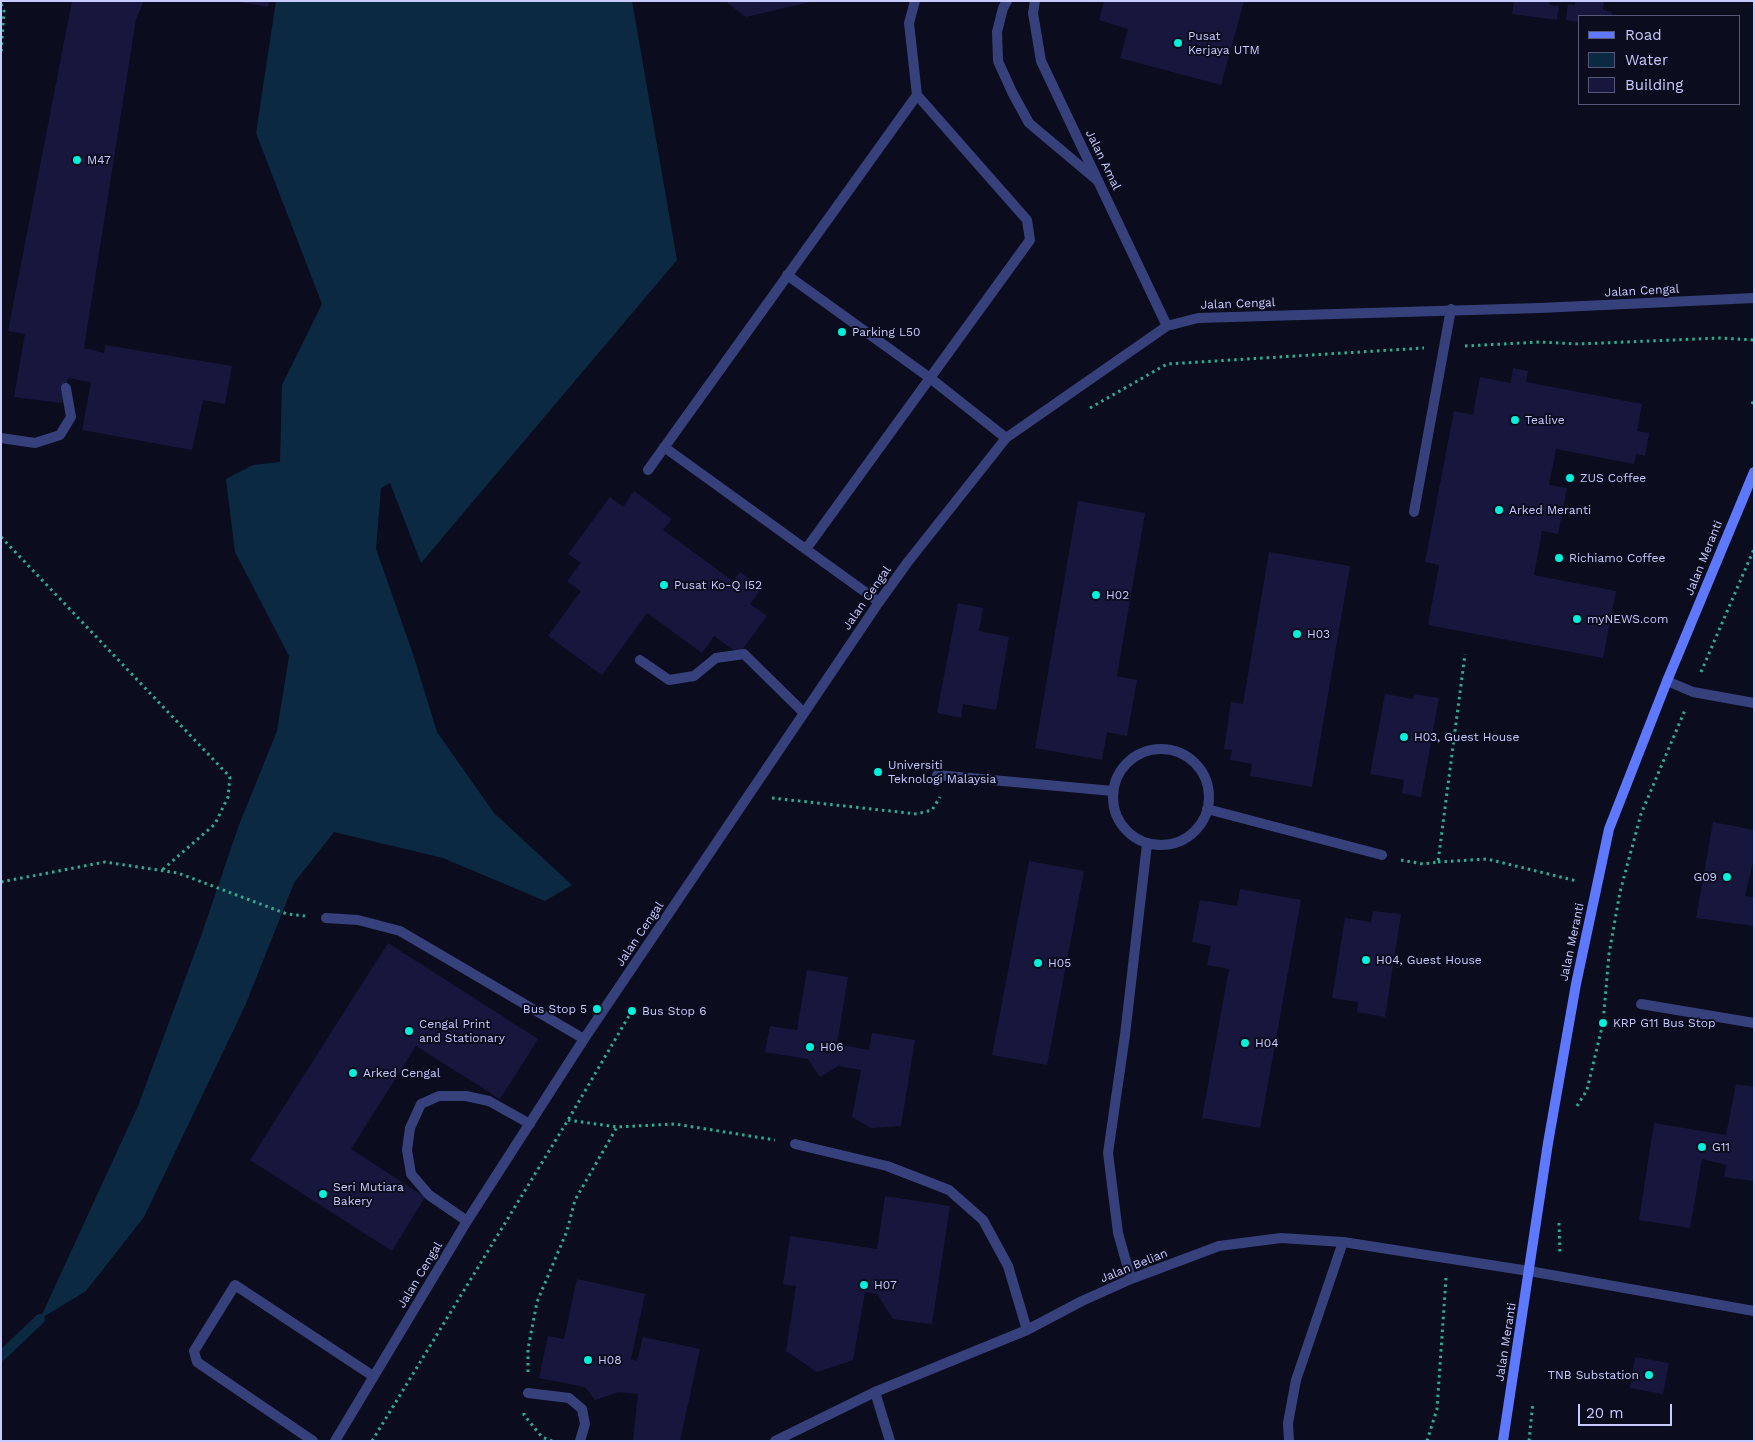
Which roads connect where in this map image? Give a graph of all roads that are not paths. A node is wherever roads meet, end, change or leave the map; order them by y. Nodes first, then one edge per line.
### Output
1 (915, 1) edge
2 (1007, 1) edge
3 (1035, 1) edge
4 (917, 95) junction
5 (1100, 183) junction
6 (787, 276) junction
7 (1754, 298) edge
8 (1451, 309) junction
9 (1166, 326) junction
10 (930, 378) junction
11 (66, 388) dead end
12 (1, 438) edge
13 (1006, 438) junction
14 (664, 447) junction
15 (648, 470) dead end
16 (1754, 472) edge
17 (1414, 512) dead end
18 (806, 549) junction
19 (879, 602) junction
20 (640, 660) dead end
21 (1667, 681) junction
22 (1754, 703) edge
23 (803, 712) junction
24 (937, 775) road end
25 (1113, 791) junction
26 (1207, 810) junction
27 (1147, 844) junction
28 (1382, 855) road end
29 (326, 918) dead end
30 (1641, 1004) dead end
31 (1754, 1023) edge
32 (584, 1040) junction
33 (530, 1124) junction
34 (795, 1144) road end
35 (467, 1221) junction
36 (1343, 1242) junction
37 (1530, 1271) junction
38 (1131, 1279) junction
39 (1754, 1311) edge
40 (1027, 1330) junction
41 (373, 1376) junction
42 (874, 1392) junction
43 (528, 1393) road end
44 (313, 1441) edge
45 (335, 1441) edge
46 (580, 1441) edge
47 (775, 1441) edge
48 (890, 1441) edge
49 (1289, 1441) edge
50 (1504, 1441) edge

1 - 4 street
2 - 5 street
3 - 5 street, Jalan Amal
4 - 6 street
4 - 10 street
5 - 9 street, Jalan Amal
6 - 10 street
6 - 14 street
7 - 8 street, Jalan Cengal
8 - 9 street, Jalan Cengal
8 - 17 street
9 - 13 street, Jalan Cengal
10 - 13 street
10 - 18 street
11 - 12 street
13 - 19 street, Jalan Cengal
14 - 15 street
14 - 18 street
16 - 21 street, Jalan Meranti
18 - 19 street
19 - 23 street, Jalan Cengal
20 - 23 street
21 - 22 street
21 - 37 street, Jalan Meranti
23 - 32 street, Jalan Cengal
24 - 25 street
25 - 26 street
25 - 27 street
26 - 27 street
26 - 28 street
27 - 38 street
29 - 32 street
30 - 31 street
32 - 33 street, Jalan Cengal
33 - 35 street, Jalan Cengal
33 - 35 street
34 - 40 street
35 - 41 street, Jalan Cengal
36 - 37 street, Jalan Belian
36 - 38 street, Jalan Belian
36 - 49 street
37 - 39 street, Jalan Belian
37 - 50 street, Jalan Meranti
38 - 40 street, Jalan Belian
40 - 42 street, Jalan Belian
41 - 44 street
41 - 45 street, Jalan Cengal
42 - 47 street, Jalan Belian
42 - 48 street
43 - 46 street

